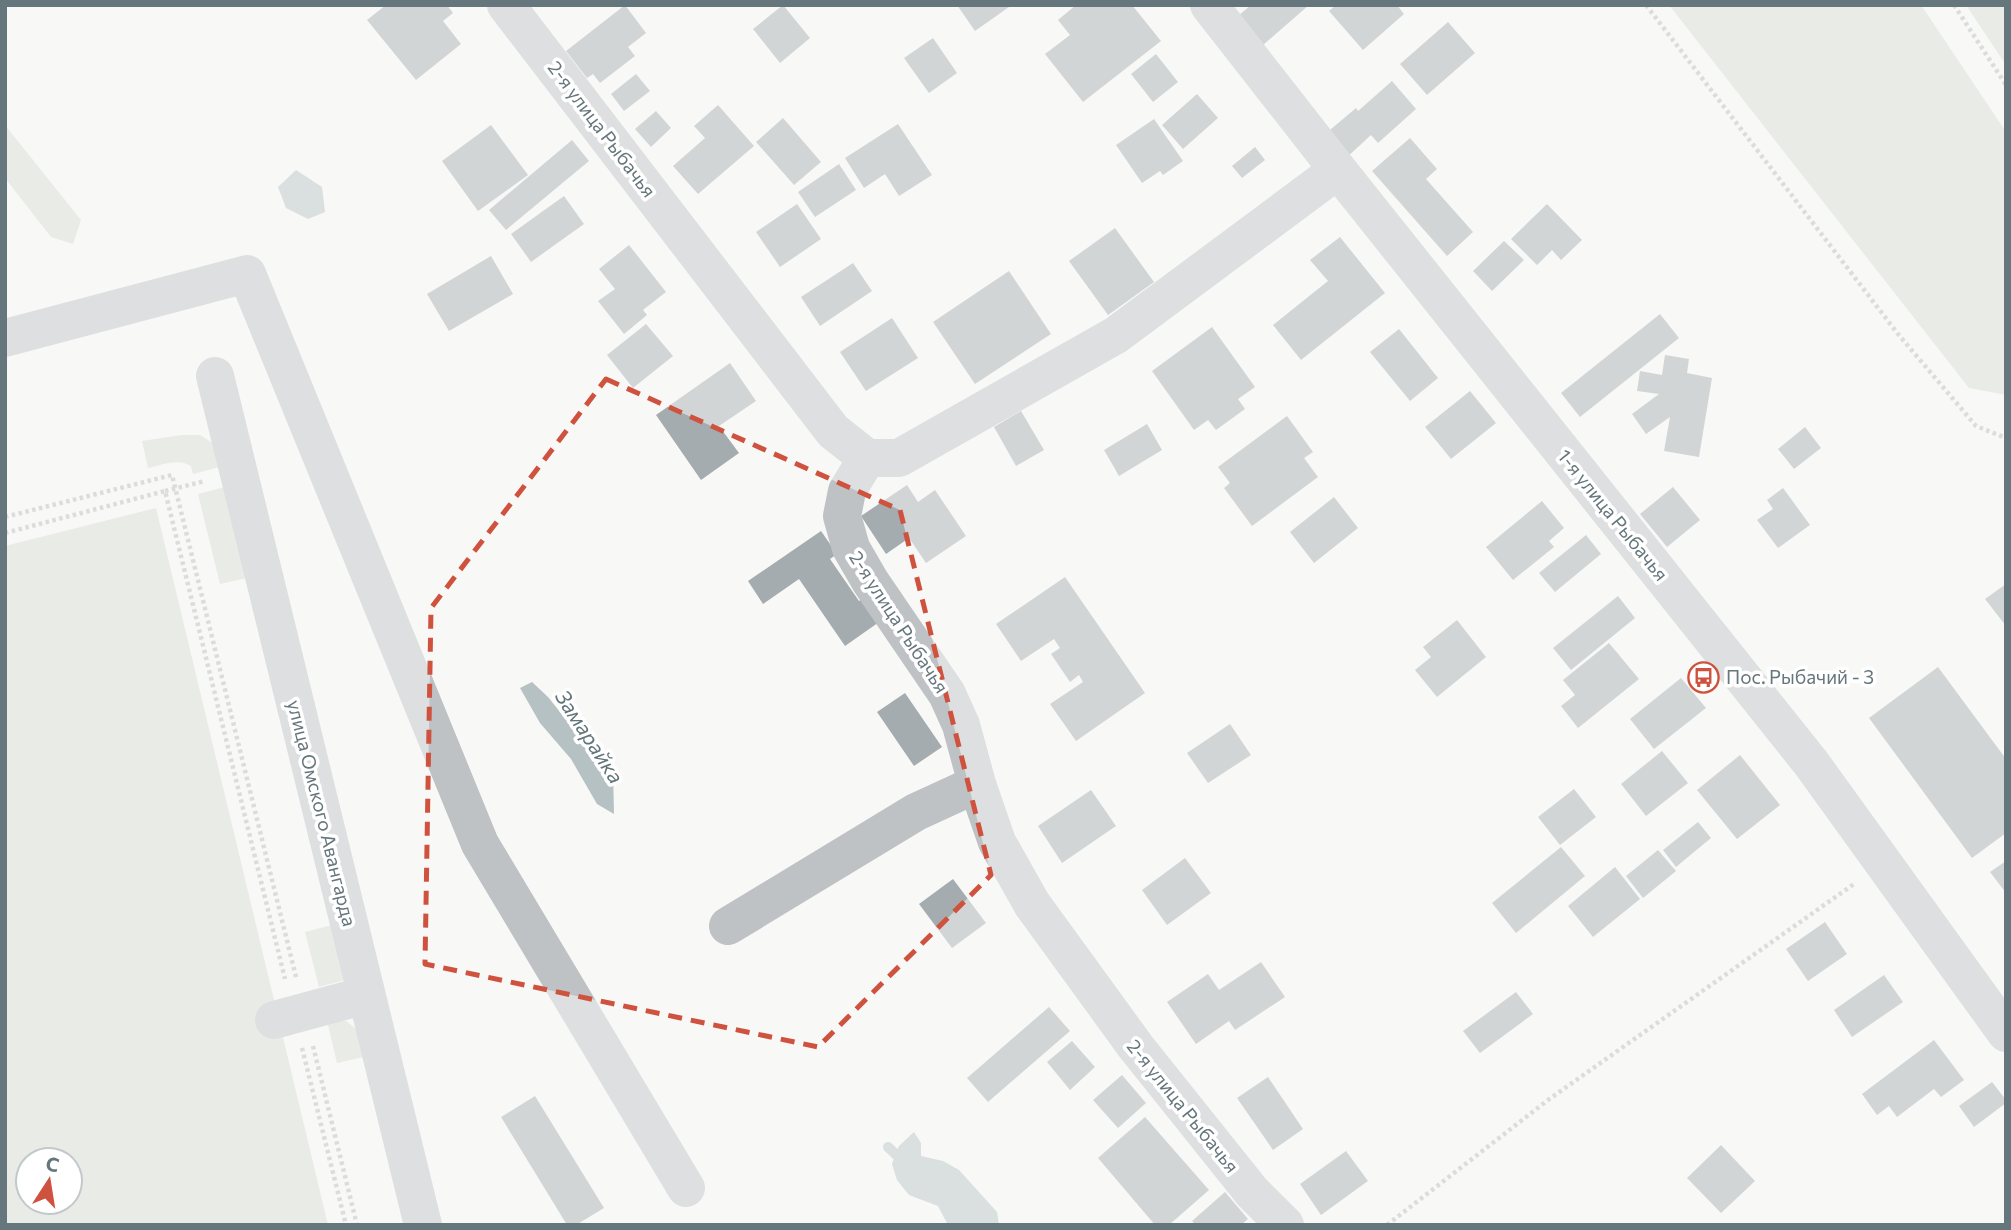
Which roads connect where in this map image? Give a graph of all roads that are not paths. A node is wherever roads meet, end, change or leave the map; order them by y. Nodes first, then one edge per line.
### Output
1 (506, 5) edge
2 (1209, 5) edge
3 (1338, 170) junction
4 (5, 338) edge
5 (218, 389) dead end
6 (867, 458) junction
7 (977, 785) junction
8 (728, 926) dead end
9 (366, 995) junction
10 (291, 1015) road end
11 (2006, 1033) edge
12 (686, 1188) dead end
13 (423, 1225) edge
14 (1285, 1225) edge

1 - 6 street, 2-я улица Рыбачья
2 - 3 street, 1-я улица Рыбачья
3 - 6 street
3 - 11 street, 1-я улица Рыбачья
4 - 12 street
5 - 9 street, улица Омского Авангарда
6 - 7 street, 2-я улица Рыбачья
7 - 8 street
7 - 14 street, 2-я улица Рыбачья
9 - 10 street
9 - 13 street, улица Омского Авангарда

